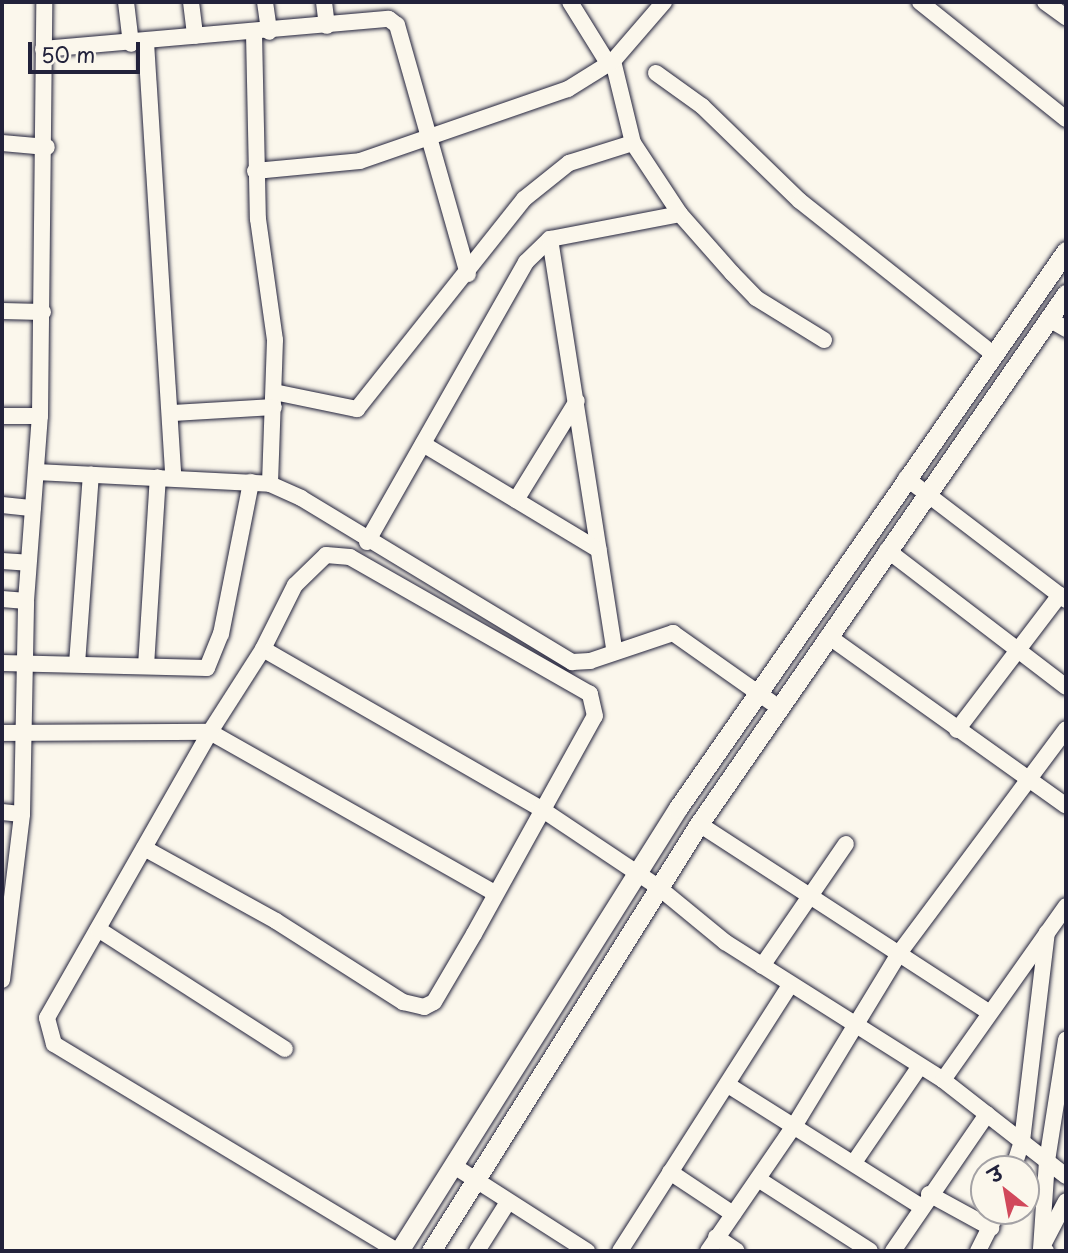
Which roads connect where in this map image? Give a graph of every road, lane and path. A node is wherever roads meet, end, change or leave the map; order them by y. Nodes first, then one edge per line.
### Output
1 (44, 2) edge
2 (126, 2) edge
3 (191, 2) edge
4 (265, 2) edge
5 (324, 2) edge
6 (570, 2) edge
7 (664, 2) edge
8 (919, 2) edge
9 (1045, 2) edge
10 (1066, 18) edge
11 (327, 26) junction
12 (262, 32) junction
13 (195, 36) junction
14 (139, 43) junction
15 (43, 49) junction
16 (611, 63) junction
17 (656, 73) dead end
18 (1066, 120) edge
19 (426, 136) junction
20 (2, 143) edge
21 (633, 143) junction
22 (47, 147) junction
23 (255, 171) junction
24 (680, 214) junction
25 (550, 239) junction
26 (1066, 253) edge
27 (468, 274) junction
28 (1066, 294) edge
29 (2, 311) edge
30 (43, 312) junction
31 (1049, 319) junction
32 (1066, 329) edge
33 (824, 340) dead end
34 (993, 354) junction
35 (274, 400) junction
36 (577, 401) junction
37 (173, 413) junction
38 (2, 416) edge
39 (40, 416) junction
40 (423, 444) junction
41 (36, 472) junction
42 (91, 475) junction
43 (166, 477) junction
44 (906, 478) junction
45 (251, 482) junction
46 (270, 484) junction
47 (926, 494) junction
48 (516, 500) junction
49 (2, 505) edge
50 (33, 508) junction
51 (367, 542) junction
52 (599, 550) junction
53 (887, 550) junction
54 (2, 561) edge
55 (28, 563) junction
56 (1063, 598) edge
57 (2, 599) edge
58 (26, 600) junction
59 (828, 636) junction
60 (263, 649) junction
61 (614, 649) junction
62 (1020, 650) junction
63 (2, 663) edge
64 (25, 664) junction
65 (77, 664) junction
66 (146, 666) junction
67 (1066, 687) edge
68 (756, 691) junction
69 (778, 707) junction
70 (1066, 729) edge
71 (957, 730) junction
72 (210, 732) junction
73 (2, 733) edge
74 (24, 733) junction
75 (1030, 781) junction
76 (1066, 806) edge
77 (540, 808) junction
78 (2, 812) edge
79 (22, 814) junction
80 (699, 824) junction
81 (846, 844) dead end
82 (145, 848) junction
83 (637, 873) junction
84 (658, 887) junction
85 (494, 893) junction
86 (808, 895) junction
87 (1066, 906) edge
88 (98, 929) junction
89 (1047, 932) junction
90 (900, 952) junction
91 (762, 966) junction
92 (2, 980) edge
93 (790, 985) junction
94 (988, 1012) junction
95 (858, 1027) junction
96 (1066, 1039) edge
97 (285, 1049) dead end
98 (920, 1066) junction
99 (943, 1080) junction
100 (728, 1085) junction
101 (987, 1114) junction
102 (796, 1123) junction
103 (1034, 1150) junction
104 (1028, 1155) edge
105 (855, 1161) junction
106 (454, 1166) junction
107 (670, 1172) junction
108 (1066, 1176) edge
109 (758, 1179) junction
110 (475, 1182) junction
111 (925, 1200) junction
112 (1066, 1201) edge
113 (508, 1202) junction
114 (733, 1214) junction
115 (992, 1225) edge
116 (991, 1228) junction
117 (712, 1244) edge
118 (1042, 1250) edge
119 (398, 1251) edge
120 (431, 1251) edge
121 (477, 1251) edge
122 (587, 1251) edge
123 (620, 1251) edge
124 (737, 1251) edge
125 (870, 1251) edge
126 (893, 1251) edge
127 (978, 1251) edge

1 - 15 street
2 - 14 street
3 - 13 street
4 - 12 street
5 - 11 street
6 - 16 street
7 - 16 street
8 - 18 street
9 - 10 street
11 - 12 street
11 - 19 street
12 - 13 street
12 - 23 street
13 - 14 street
14 - 15 street
14 - 37 street
15 - 22 street
16 - 19 street
16 - 21 street
17 - 34 street
19 - 23 street
19 - 27 street
20 - 22 street
21 - 24 street
21 - 27 street
22 - 30 street
23 - 35 street
24 - 25 street
24 - 33 street
25 - 36 street
25 - 40 street
26 - 34 main road
27 - 35 street
28 - 31 main road
29 - 30 street
30 - 39 street
31 - 32 street
31 - 47 main road
34 - 44 main road
35 - 37 street
35 - 46 street
36 - 48 street
36 - 52 street
37 - 43 street
38 - 39 street
39 - 41 street
40 - 48 street
40 - 51 street
41 - 42 street
41 - 50 street
42 - 43 street
42 - 65 street
43 - 45 street
43 - 66 street
44 - 47 street
44 - 68 main road
45 - 46 street
45 - 66 street
46 - 51 street
47 - 53 main road
47 - 56 street
48 - 52 street
49 - 50 street
50 - 55 street
51 - 61 street
52 - 61 street
53 - 59 main road
53 - 62 street
54 - 55 street
55 - 58 street
56 - 62 street
57 - 58 street
58 - 64 street
59 - 69 main road
59 - 71 street
60 - 72 street
60 - 77 street
60 - 77 street
61 - 68 street
62 - 67 street
62 - 71 street
63 - 64 street
64 - 65 street
64 - 74 street
65 - 66 street
68 - 69 street
68 - 83 main road
69 - 80 main road
70 - 75 street
71 - 75 street
72 - 74 street
72 - 82 street
72 - 85 street
73 - 74 street
74 - 79 street
75 - 76 street
75 - 90 street
77 - 83 street
77 - 85 street
78 - 79 street
79 - 92 street
80 - 84 main road
80 - 86 street
81 - 86 street
82 - 85 street
82 - 88 street
83 - 84 street
83 - 106 main road
84 - 91 street
84 - 110 main road
86 - 90 street
86 - 91 street
87 - 89 street
88 - 97 street
88 - 119 street
89 - 94 street
89 - 103 street
90 - 94 street
90 - 95 street
91 - 93 street
93 - 95 street
93 - 100 street
94 - 99 street
95 - 98 street
95 - 102 street
96 - 103 street
98 - 99 street
98 - 105 street
99 - 101 street
100 - 102 street
100 - 107 street
101 - 103 street
101 - 111 street
102 - 105 street
102 - 109 street
103 - 104 street
103 - 108 street
103 - 118 street
105 - 111 street
106 - 110 street
106 - 119 main road
107 - 114 street
107 - 123 street
109 - 114 street
109 - 125 street
110 - 113 street
110 - 120 main road
111 - 116 street
111 - 126 street
112 - 118 street
113 - 121 street
113 - 122 street
114 - 117 street
115 - 116 street
116 - 127 street
117 - 124 street

